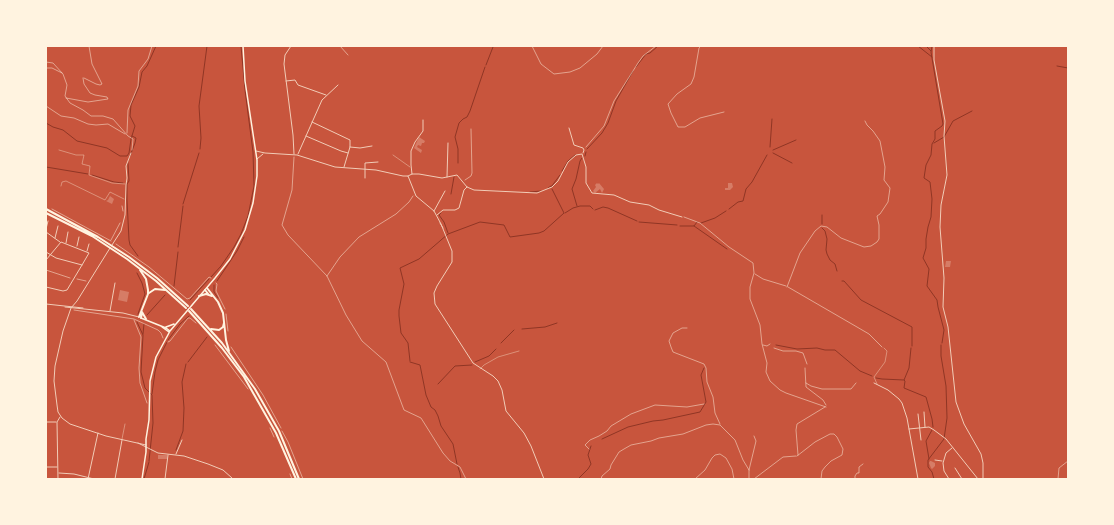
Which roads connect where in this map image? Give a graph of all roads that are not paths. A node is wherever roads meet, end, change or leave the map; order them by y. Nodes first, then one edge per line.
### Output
1 (243, 46) edge
2 (291, 46) edge
3 (934, 46) edge
4 (285, 82) junction
5 (338, 85) dead end
6 (327, 95) junction
7 (423, 120) dead end
8 (312, 122) junction
9 (569, 128) dead end
10 (306, 136) junction
11 (448, 143) dead end
12 (372, 146) dead end
13 (350, 147) junction
14 (60, 150) dead end
15 (256, 152) junction
16 (130, 153) road end
17 (265, 153) junction
18 (348, 153) junction
19 (262, 154) junction
20 (582, 154) junction
21 (293, 155) junction
22 (297, 155) junction
23 (393, 155) dead end
24 (257, 160) junction
25 (363, 161) dead end
26 (378, 162) dead end
27 (365, 163) junction
28 (411, 167) junction
29 (344, 168) junction
30 (365, 169) junction
31 (412, 174) junction
32 (408, 176) junction
33 (448, 177) junction
34 (365, 178) dead end
35 (126, 184) junction
36 (61, 186) dead end
37 (467, 187) junction
38 (445, 191) dead end
39 (125, 200) junction
40 (46, 209) edge
41 (434, 211) junction
42 (46, 212) edge
43 (436, 215) junction
44 (682, 217) road end
45 (48, 221) dead end
46 (58, 226) dead end
47 (46, 229) edge
48 (46, 232) edge
49 (68, 232) dead end
50 (79, 237) dead end
51 (55, 238) junction
52 (61, 242) junction
53 (66, 243) junction
54 (89, 244) dead end
55 (77, 247) junction
56 (87, 251) junction
57 (46, 252) edge
58 (50, 254) junction
59 (46, 260) edge
60 (82, 265) junction
61 (139, 267) junction
62 (115, 282) dead end
63 (46, 287) edge
64 (206, 289) junction
65 (167, 290) junction
66 (148, 294) junction
67 (211, 295) junction
68 (199, 296) junction
69 (77, 301) junction
70 (46, 304) edge
71 (72, 307) junction
72 (75, 308) junction
73 (142, 311) junction
74 (109, 312) junction
75 (70, 313) junction
76 (140, 317) junction
77 (146, 320) junction
78 (224, 322) junction
79 (176, 324) junction
80 (161, 326) junction
81 (166, 328) junction
82 (210, 329) junction
83 (169, 332) junction
84 (884, 348) road end
85 (519, 350) dead end
86 (230, 354) junction
87 (480, 369) junction
88 (874, 383) dead end
89 (878, 385) junction
90 (924, 412) dead end
91 (918, 414) dead end
92 (60, 416) junction
93 (918, 419) junction
94 (924, 419) junction
95 (46, 422) edge
96 (57, 422) junction
97 (125, 424) dead end
98 (925, 428) junction
99 (909, 429) junction
100 (919, 429) junction
101 (98, 433) junction
102 (122, 439) junction
103 (146, 439) junction
104 (182, 440) dead end
105 (921, 440) dead end
106 (136, 442) junction
107 (142, 443) junction
108 (146, 445) junction
109 (952, 447) junction
110 (146, 448) junction
111 (168, 454) junction
112 (175, 455) junction
113 (935, 460) dead end
114 (943, 461) junction
115 (46, 467) edge
116 (58, 467) junction
117 (955, 468) dead end
118 (58, 473) junction
119 (88, 478) edge
120 (232, 478) dead end
121 (58, 479) edge
122 (94, 479) edge
123 (115, 479) edge
124 (142, 479) edge
125 (165, 479) edge
126 (296, 479) edge
127 (299, 479) edge
128 (544, 479) edge
129 (918, 479) edge
130 (949, 479) edge
131 (962, 479) edge
132 (978, 479) edge
133 (983, 479) edge

1 - 15 main road
2 - 4 street
3 - 133 street
4 - 6 street
4 - 21 street
5 - 6 street
6 - 8 street
7 - 28 street
8 - 10 street
8 - 13 street
9 - 20 street
10 - 18 street
10 - 22 street
11 - 33 street
12 - 13 street
13 - 18 street
14 - 35 lane
15 - 17 street
15 - 19 street
15 - 24 main road
16 - 35 street
17 - 19 street
17 - 21 street
18 - 29 street
19 - 24 street
20 - 37 street
20 - 44 street
21 - 22 street
22 - 29 street
23 - 28 lane
24 - 64 main road
25 - 27 street
26 - 27 street
27 - 30 street
28 - 31 street
29 - 30 street
30 - 32 street
30 - 34 street
31 - 32 street
31 - 33 street
32 - 41 street
33 - 37 street
35 - 39 street
36 - 39 lane
37 - 43 street
38 - 41 street
39 - 69 street
40 - 65 highway
41 - 43 street
42 - 61 highway
43 - 87 street
45 - 47 street
46 - 51 street
48 - 51 street
49 - 53 street
50 - 55 street
51 - 52 street
52 - 53 street
52 - 58 street
53 - 55 street
54 - 56 street
55 - 56 street
56 - 60 street
57 - 58 street
58 - 59 street
58 - 60 street
60 - 63 street
61 - 65 highway
61 - 66 highway
62 - 74 street
64 - 67 highway
64 - 68 main road
65 - 66 highway
66 - 73 highway
67 - 68 highway
67 - 78 highway
68 - 79 main road
69 - 71 street
69 - 72 street
70 - 71 street
71 - 72 street
71 - 75 street
72 - 74 street
72 - 75 street
73 - 76 highway
73 - 77 highway
74 - 76 street
75 - 92 street
76 - 77 main road
77 - 80 main road
78 - 82 highway
78 - 86 highway
79 - 81 main road
79 - 83 main road
80 - 81 main road
80 - 83 main road
81 - 83 main road
82 - 86 highway
82 - 126 highway
83 - 103 main road
84 - 89 lane
85 - 87 lane
86 - 127 highway
87 - 128 street
88 - 89 street
89 - 99 street
90 - 94 street
91 - 93 street
92 - 96 street
92 - 101 street
93 - 94 street
93 - 100 street
94 - 98 street
95 - 96 street
96 - 116 street
97 - 102 lane
98 - 100 street
98 - 109 street
99 - 100 street
99 - 129 street
100 - 105 street
101 - 102 street
101 - 119 street
102 - 106 street
102 - 123 street
103 - 107 street
103 - 108 main road
104 - 112 street
106 - 107 street
106 - 110 street
107 - 108 street
108 - 110 main road
109 - 114 street
109 - 132 street
110 - 111 street
110 - 124 main road
111 - 112 street
111 - 125 street
112 - 120 street
113 - 114 street
114 - 130 street
115 - 116 street
116 - 118 street
117 - 131 street
118 - 119 street
118 - 121 street
119 - 122 street

